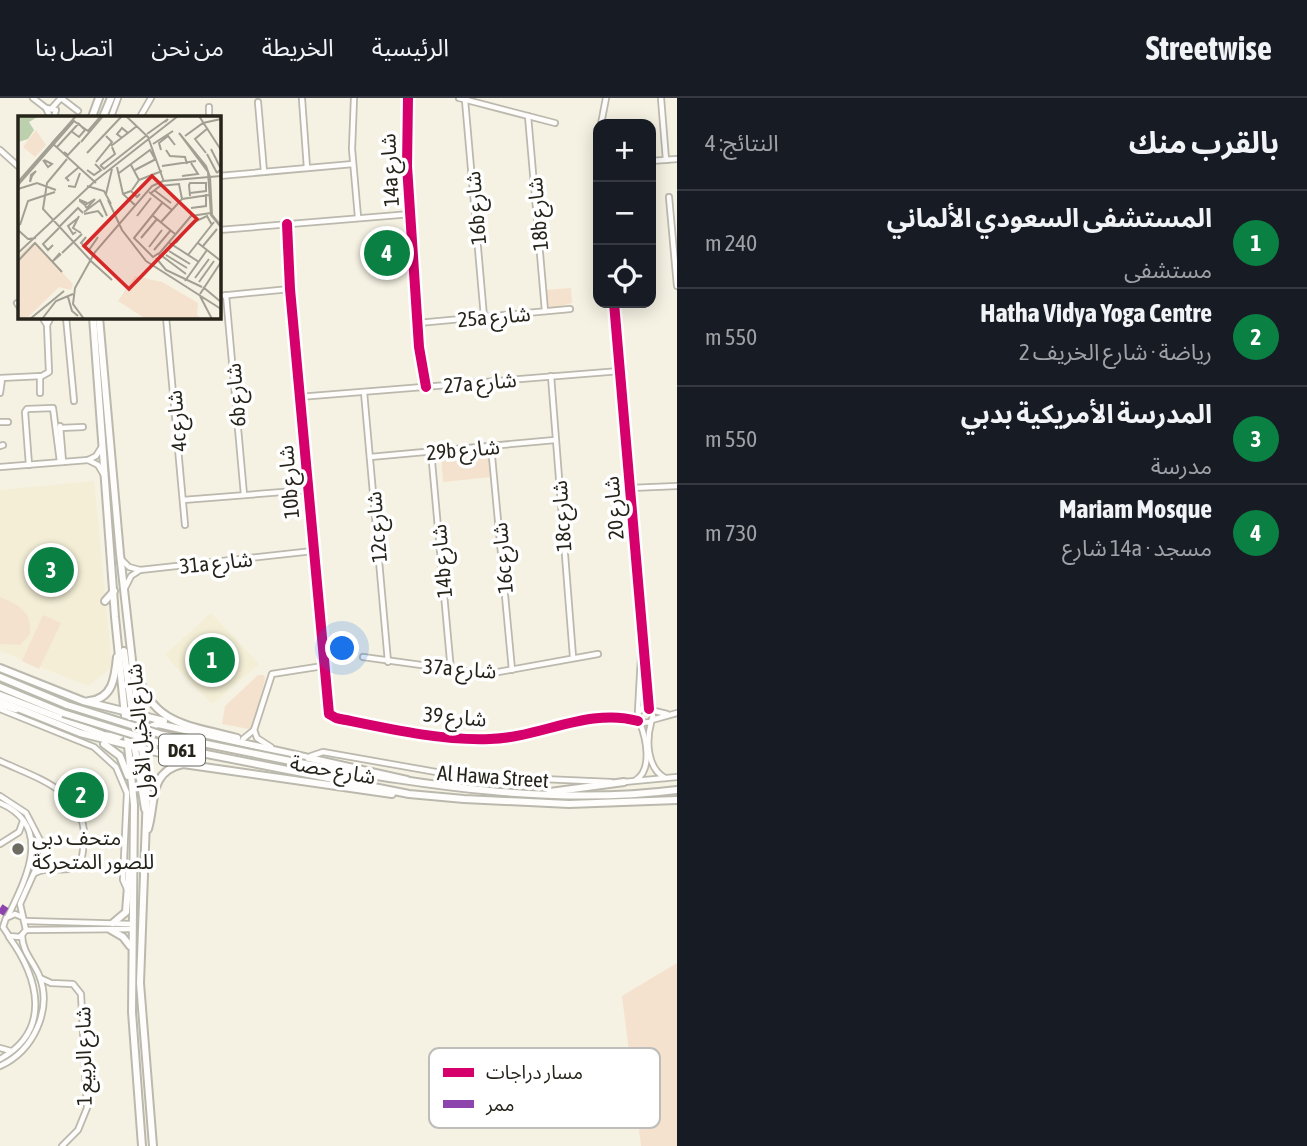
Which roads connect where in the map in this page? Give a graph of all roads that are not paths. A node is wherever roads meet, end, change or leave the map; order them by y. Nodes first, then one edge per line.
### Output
1 (33, 98) edge
2 (99, 98) edge
3 (111, 98) edge
4 (118, 98) edge
5 (151, 98) edge
6 (354, 98) edge
7 (408, 98) edge
8 (606, 98) edge
9 (661, 98) edge
10 (63, 99) edge
11 (302, 99) edge
12 (462, 99) edge
13 (258, 102) dead end
14 (209, 107) dead end
15 (51, 109) junction
16 (78, 111) dead end
17 (52, 116) edge
18 (52, 116) edge
19 (92, 116) edge
20 (103, 116) edge
21 (111, 116) edge
22 (142, 116) edge
23 (209, 116) edge
24 (528, 116) junction
25 (602, 119) edge
26 (555, 123) dead end
27 (0, 150) edge
28 (677, 159) edge
29 (666, 160) junction
30 (656, 161) edge
31 (353, 164) junction
32 (18, 166) edge
33 (307, 168) junction
34 (264, 172) junction
35 (220, 176) edge
36 (669, 197) dead end
37 (411, 212) junction
38 (358, 217) junction
39 (674, 223) edge
40 (285, 224) junction
41 (220, 230) edge
42 (677, 286) edge
43 (290, 289) junction
44 (226, 295) junction
45 (220, 296) edge
46 (614, 308) edge
47 (570, 309) dead end
48 (545, 311) junction
49 (484, 317) junction
50 (43, 318) edge
51 (50, 318) edge
52 (66, 318) edge
53 (97, 318) edge
54 (166, 318) edge
55 (418, 323) junction
56 (47, 325) junction
57 (620, 369) junction
58 (40, 376) junction
59 (551, 376) junction
60 (1, 378) edge
61 (424, 387) junction
62 (364, 392) junction
63 (0, 393) edge
64 (40, 393) dead end
65 (300, 398) junction
66 (74, 401) dead end
67 (0, 422) edge
68 (8, 422) dead end
69 (83, 427) dead end
70 (555, 440) junction
71 (103, 444) junction
72 (491, 446) junction
73 (431, 451) junction
74 (370, 457) junction
75 (88, 460) junction
76 (62, 462) junction
77 (29, 465) junction
78 (0, 467) edge
79 (106, 479) junction
80 (677, 485) edge
81 (308, 490) junction
82 (631, 490) junction
83 (244, 495) junction
84 (183, 500) junction
85 (185, 525) dead end
86 (313, 553) junction
87 (120, 556) junction
88 (140, 570) junction
89 (114, 591) junction
90 (124, 591) junction
91 (105, 601) dead end
92 (116, 623) junction
93 (642, 645) junction
94 (119, 649) junction
95 (598, 654) dead end
96 (363, 657) dead end
97 (573, 657) junction
98 (134, 662) junction
99 (388, 662) junction
100 (323, 667) junction
101 (0, 668) edge
102 (512, 670) junction
103 (451, 671) junction
104 (2, 677) edge
105 (0, 687) edge
106 (0, 695) edge
107 (83, 701) junction
108 (0, 705) edge
109 (649, 709) junction
110 (638, 712) junction
111 (131, 713) junction
112 (677, 713) edge
113 (329, 714) joint
114 (667, 714) junction
115 (620, 718) junction
116 (652, 721) junction
117 (639, 722) junction
118 (131, 727) junction
119 (187, 730) junction
120 (254, 730) junction
121 (80, 733) junction
122 (137, 736) junction
123 (243, 739) junction
124 (262, 746) junction
125 (271, 747) junction
126 (132, 748) junction
127 (158, 754) junction
128 (311, 756) junction
129 (0, 761) edge
130 (214, 766) junction
131 (677, 777) edge
132 (666, 778) junction
133 (626, 782) junction
134 (411, 783) junction
135 (132, 786) junction
136 (677, 790) edge
137 (409, 794) junction
138 (545, 794) junction
139 (0, 796) edge
140 (677, 800) edge
141 (0, 803) edge
142 (23, 820) junction
143 (17, 834) junction
144 (146, 834) junction
145 (32, 838) junction
146 (0, 844) edge
147 (40, 859) junction
148 (132, 865) junction
149 (47, 869) junction
150 (35, 874) junction
151 (128, 890) junction
152 (8, 916) junction
153 (24, 919) junction
154 (53, 922) junction
155 (112, 927) junction
156 (135, 928) junction
157 (52, 930) junction
158 (24, 933) junction
159 (9, 936) junction
160 (131, 949) junction
161 (40, 978) junction
162 (51, 983) junction
163 (140, 983) junction
164 (43, 991) junction
165 (0, 1048) edge
166 (12, 1051) junction
167 (0, 1059) edge
168 (0, 1066) edge
169 (62, 1146) edge
170 (142, 1146) edge
171 (153, 1146) edge

1 - 15 street
2 - 19 main road
3 - 20 main road
4 - 21 street
5 - 22 street
6 - 31 street
7 - 37 street, 14a شارع
8 - 25 street
9 - 29 street
10 - 15 street
10 - 16 street
11 - 33 street
12 - 24 street
12 - 49 street, 16b شارع
13 - 34 street
14 - 23 street
15 - 17 street
15 - 18 street
24 - 26 street
24 - 48 street, 18b شارع
27 - 32 street
28 - 29 street
29 - 30 street
31 - 33 street
31 - 38 street
33 - 34 street
34 - 35 street
36 - 39 street
37 - 38 street
37 - 55 street, 14a شارع
38 - 40 street
39 - 42 street
40 - 41 street
40 - 43 street, 10b شارع
43 - 44 street
43 - 65 street, 10b شارع
44 - 45 street
44 - 83 street, 6b شارع
46 - 57 street, شارع 20
47 - 48 street, 25a شارع
48 - 49 street, 25a شارع
49 - 55 street, 25a شارع
50 - 56 street
51 - 56 street
52 - 66 street
53 - 71 main road, شارع الخيل الأول
53 - 87 main road, شارع الخيل الأول
54 - 84 street, 4c شارع
55 - 61 street, 14a شارع
56 - 58 street
57 - 59 street, 27a شارع
57 - 82 street, شارع 20
58 - 60 street
58 - 64 street
59 - 61 street, 27a شارع
59 - 70 street, 18c شارع
60 - 63 street
61 - 62 street, 27a شارع
62 - 65 street, 27a شارع
62 - 74 street, 12c شارع
65 - 81 street, 10b شارع
67 - 68 street
69 - 76 street
70 - 72 street, 29b شارع
70 - 97 street, 18c شارع
71 - 75 street
71 - 79 main road, شارع الخيل الأول
72 - 73 street, 29b شارع
72 - 102 street, 16c شارع
73 - 74 street, 29b شارع
73 - 103 street, 14b شارع
74 - 99 street, 12c شارع
75 - 76 street
75 - 79 street
76 - 77 street
76 - 77 street
77 - 78 street
79 - 89 main road, شارع الخيل الأول
80 - 82 street
81 - 83 street
81 - 86 street, 10b شارع
82 - 93 street, شارع 20
83 - 84 street
84 - 85 street, 4c شارع
86 - 88 street, 31a شارع
86 - 100 street, 10b شارع
87 - 88 street
87 - 90 main road, شارع الخيل الأول
88 - 90 street
89 - 91 main road
89 - 92 main road, شارع الخيل الأول
90 - 98 main road, شارع الخيل الأول
92 - 94 main road, شارع الخيل الأول
92 - 111 main road
93 - 109 street, شارع 20
93 - 110 street, شارع 20
94 - 107 main road
94 - 111 main road, شارع الخيل الأول
95 - 97 street, 37a شارع
96 - 99 street, 37a شارع
97 - 102 street, 37a شارع
98 - 111 main road, شارع الخيل الأول
98 - 123 main road
99 - 103 street, 37a شارع
100 - 113 street, 10b شارع
100 - 120 street
101 - 107 main road
102 - 103 street, 37a شارع
104 - 134 main road, شارع حصة / D61, bridge
105 - 137 main road, شارع حصة / D61, bridge
106 - 118 main road
107 - 111 main road
108 - 121 main road
108 - 151 street
109 - 110 street, شارع 39
109 - 114 street
109 - 116 street, شارع 20
110 - 115 street, شارع 39
110 - 117 street, شارع 20
111 - 118 main road
111 - 119 main road
111 - 122 main road, شارع الخيل الأول
112 - 114 street
113 - 115 street, شارع 39
114 - 116 street, شارع 39
115 - 117 street, شارع 39
116 - 117 street, شارع 39
116 - 132 street
117 - 133 street
118 - 122 main road
118 - 126 main road, شارع الخيل الأول
119 - 122 main road
119 - 124 main road
120 - 123 street
120 - 125 street
121 - 126 main road
121 - 135 main road
122 - 126 main road
122 - 126 main road, شارع الخيل الأول
122 - 127 main road
123 - 124 main road
124 - 125 main road
125 - 128 main road
126 - 127 main road
126 - 135 main road, شارع الخيل الأول
126 - 144 main road, شارع الخيل الأول
127 - 130 main road
128 - 133 street, Al Hawa Street
128 - 134 main road
129 - 149 street
130 - 137 main road
130 - 144 main road
131 - 132 street, Al Hawa Street
132 - 133 street, Al Hawa Street
133 - 138 main road
134 - 138 main road, شارع حصة / D61
135 - 148 main road, شارع الخيل الأول
136 - 138 main road, شارع حصة / D61
137 - 140 main road, شارع حصة / D61
139 - 147 street
141 - 142 street
142 - 143 street
142 - 145 street
143 - 145 street
143 - 146 street
144 - 156 main road, شارع الخيل الأول
145 - 152 street
147 - 149 street
147 - 150 street
148 - 151 main road
148 - 156 main road, شارع الخيل الأول
149 - 150 street
150 - 153 street
151 - 155 main road
152 - 153 street
152 - 159 street
153 - 154 street
153 - 158 street
154 - 155 street
154 - 157 street
155 - 156 street
155 - 157 street
155 - 160 main road
156 - 160 main road, شارع الخيل الأول
156 - 163 main road, شارع الخيل الأول
156 - 163 main road
157 - 158 street
158 - 159 street
158 - 161 street
159 - 166 street
160 - 170 main road, شارع الخيل الأول
161 - 162 street, شارع الربيع 1
161 - 164 street
162 - 164 street, شارع الربيع 1
162 - 169 street, شارع الربيع 1
163 - 171 main road, شارع الخيل الأول
164 - 168 street
165 - 166 street
166 - 167 street

